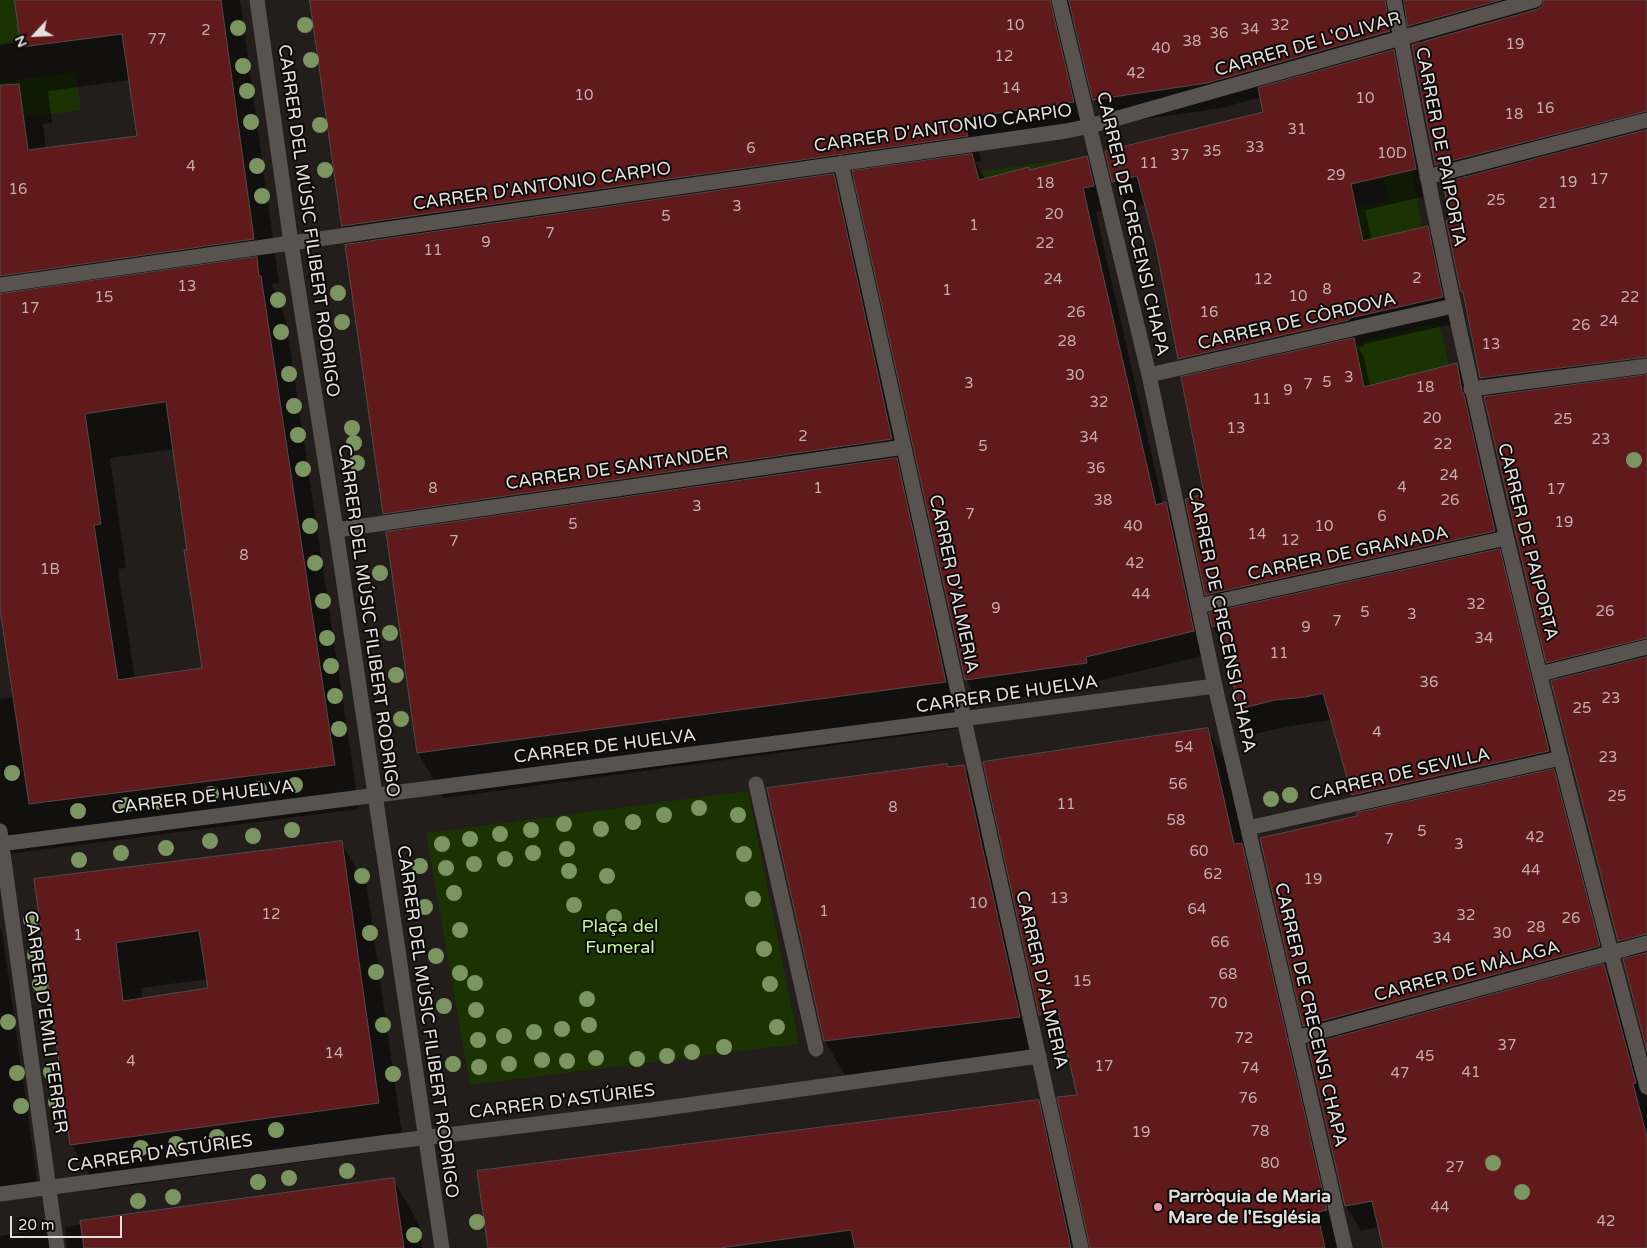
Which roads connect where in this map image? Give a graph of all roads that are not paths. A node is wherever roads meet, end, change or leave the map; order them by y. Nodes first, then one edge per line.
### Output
1 (256, 0) edge
2 (1059, 0) edge
3 (1394, 0) edge
4 (1535, 0) edge
5 (1400, 39) junction
6 (1647, 120) edge
7 (1090, 126) junction
8 (841, 163) junction
9 (1427, 177) junction
10 (291, 243) junction
11 (0, 285) edge
12 (1453, 306) junction
13 (1647, 366) edge
14 (1149, 375) junction
15 (1471, 389) junction
16 (904, 447) junction
17 (336, 530) junction
18 (1506, 538) junction
19 (1198, 606) junction
20 (1647, 647) edge
21 (1540, 674) junction
22 (1215, 686) junction
23 (964, 719) junction
24 (1561, 758) junction
25 (756, 784) dead end
26 (374, 796) junction
27 (1248, 828) junction
28 (1, 840) edge
29 (1647, 942) edge
30 (1611, 953) junction
31 (1296, 1038) junction
32 (816, 1049) dead end
33 (1038, 1056) junction
34 (1647, 1087) edge
35 (425, 1138) junction
36 (49, 1189) junction
37 (0, 1194) edge
38 (57, 1248) edge
39 (442, 1248) edge
40 (1081, 1248) edge
41 (1345, 1248) edge

1 - 10 street, CARRER DEL MÚSIC FILIBERT RODRIGO
2 - 7 street, CARRER DE CRECENSI CHAPA
3 - 5 street, CARRER DE PAIPORTA
4 - 5 street, CARRER DE L'OLIVAR
5 - 7 street, CARRER DE L'OLIVAR
5 - 9 street, CARRER DE PAIPORTA
6 - 9 street
7 - 8 street, CARRER D'ANTONIO CARPIO
7 - 14 street, CARRER DE CRECENSI CHAPA
8 - 10 street, CARRER D'ANTONIO CARPIO
8 - 16 street, CARRER D'ALMERIA
9 - 12 street, CARRER DE PAIPORTA
10 - 11 street, CARRER D'ANTONIO CARPIO
10 - 17 street, CARRER DEL MÚSIC FILIBERT RODRIGO
12 - 14 street, CARRER DE CÒRDOVA
12 - 15 street, CARRER DE PAIPORTA
13 - 15 street
14 - 19 street, CARRER DE CRECENSI CHAPA
15 - 18 street, CARRER DE PAIPORTA
16 - 17 street, CARRER DE SANTANDER
16 - 23 street, CARRER D'ALMERIA
17 - 26 street, CARRER DEL MÚSIC FILIBERT RODRIGO
18 - 19 street, CARRER DE GRANADA
18 - 21 street, CARRER DE PAIPORTA
19 - 22 street, CARRER DE CRECENSI CHAPA
20 - 21 street
21 - 24 street, CARRER DE PAIPORTA
22 - 23 street, CARRER DE HUELVA
22 - 27 street, CARRER DE CRECENSI CHAPA
23 - 26 street, CARRER DE HUELVA
23 - 33 street, CARRER D'ALMERIA
24 - 27 street, CARRER DE SEVILLA
24 - 30 street, CARRER DE PAIPORTA
25 - 32 street
26 - 28 street, CARRER DE HUELVA
26 - 35 street, CARRER DEL MÚSIC FILIBERT RODRIGO
27 - 31 street, CARRER DE CRECENSI CHAPA
28 - 36 street, CARRER D'EMILI FERRER
29 - 30 street, CARRER DE MÀLAGA
30 - 31 street, CARRER DE MÀLAGA
30 - 34 street, CARRER DE PAIPORTA
31 - 41 street, CARRER DE CRECENSI CHAPA
33 - 35 street, CARRER D'ASTÚRIES
33 - 40 street, CARRER D'ALMERIA
35 - 36 street, CARRER D'ASTÚRIES
35 - 39 street, CARRER DEL MÚSIC FILIBERT RODRIGO
36 - 37 street, CARRER D'ASTÚRIES
36 - 38 street, CARRER D'EMILI FERRER

